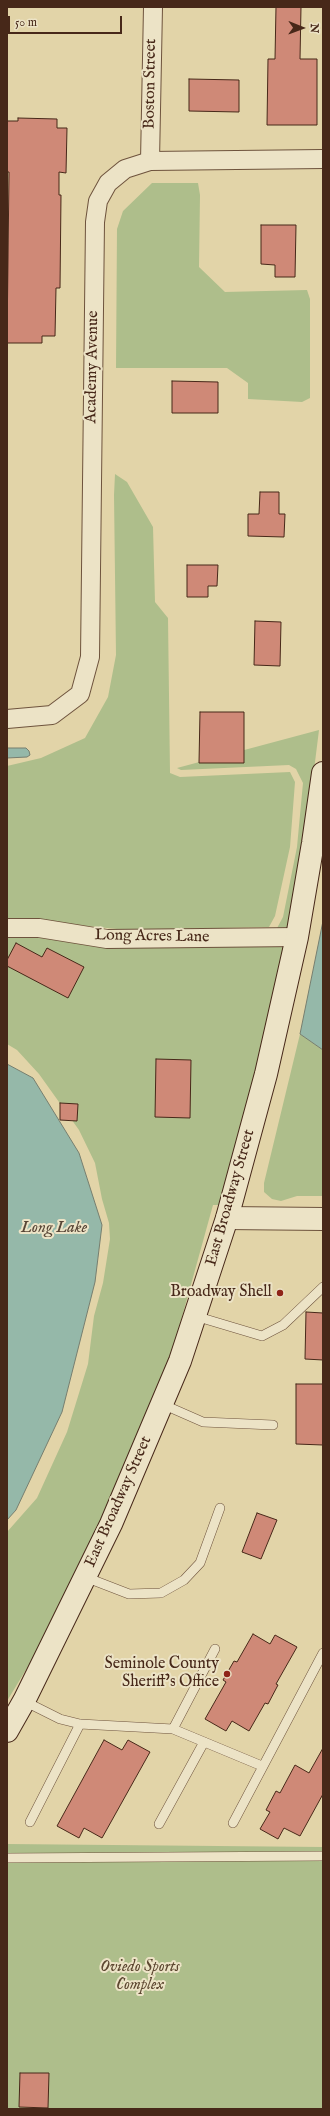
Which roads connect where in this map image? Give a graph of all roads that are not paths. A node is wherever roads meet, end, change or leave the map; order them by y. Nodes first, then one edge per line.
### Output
1 (153, 7) edge
2 (323, 160) edge
3 (150, 161) junction
4 (7, 719) edge
5 (323, 773) edge
6 (7, 928) edge
7 (297, 937) junction
8 (227, 1218) junction
9 (323, 1219) edge
10 (323, 1287) edge
11 (195, 1316) junction
12 (162, 1404) junction
13 (273, 1425) dead end
14 (220, 1508) dead end
15 (85, 1577) junction
16 (215, 1649) dead end
17 (323, 1653) edge
18 (24, 1701) junction
19 (80, 1724) junction
20 (173, 1729) junction
21 (7, 1731) edge
22 (204, 1742) junction
23 (262, 1766) junction
24 (30, 1822) dead end
25 (233, 1823) dead end
26 (159, 1824) dead end
27 (323, 1856) edge
28 (7, 1858) edge

1 - 3 street, Boston Street
2 - 3 street, Academy Avenue
3 - 4 street, Academy Avenue
5 - 7 main road, East Broadway Street
6 - 7 street, Long Acres Lane
7 - 8 main road, East Broadway Street
8 - 9 main road
8 - 11 main road, East Broadway Street
10 - 11 lane
11 - 12 main road, East Broadway Street
12 - 13 lane
12 - 15 main road, East Broadway Street
14 - 15 lane
15 - 18 main road, East Broadway Street
16 - 20 lane
17 - 23 lane
18 - 19 lane
18 - 21 main road, East Broadway Street
19 - 20 lane
19 - 24 lane
20 - 22 lane
22 - 23 lane
22 - 26 lane
23 - 25 lane
27 - 28 lane

